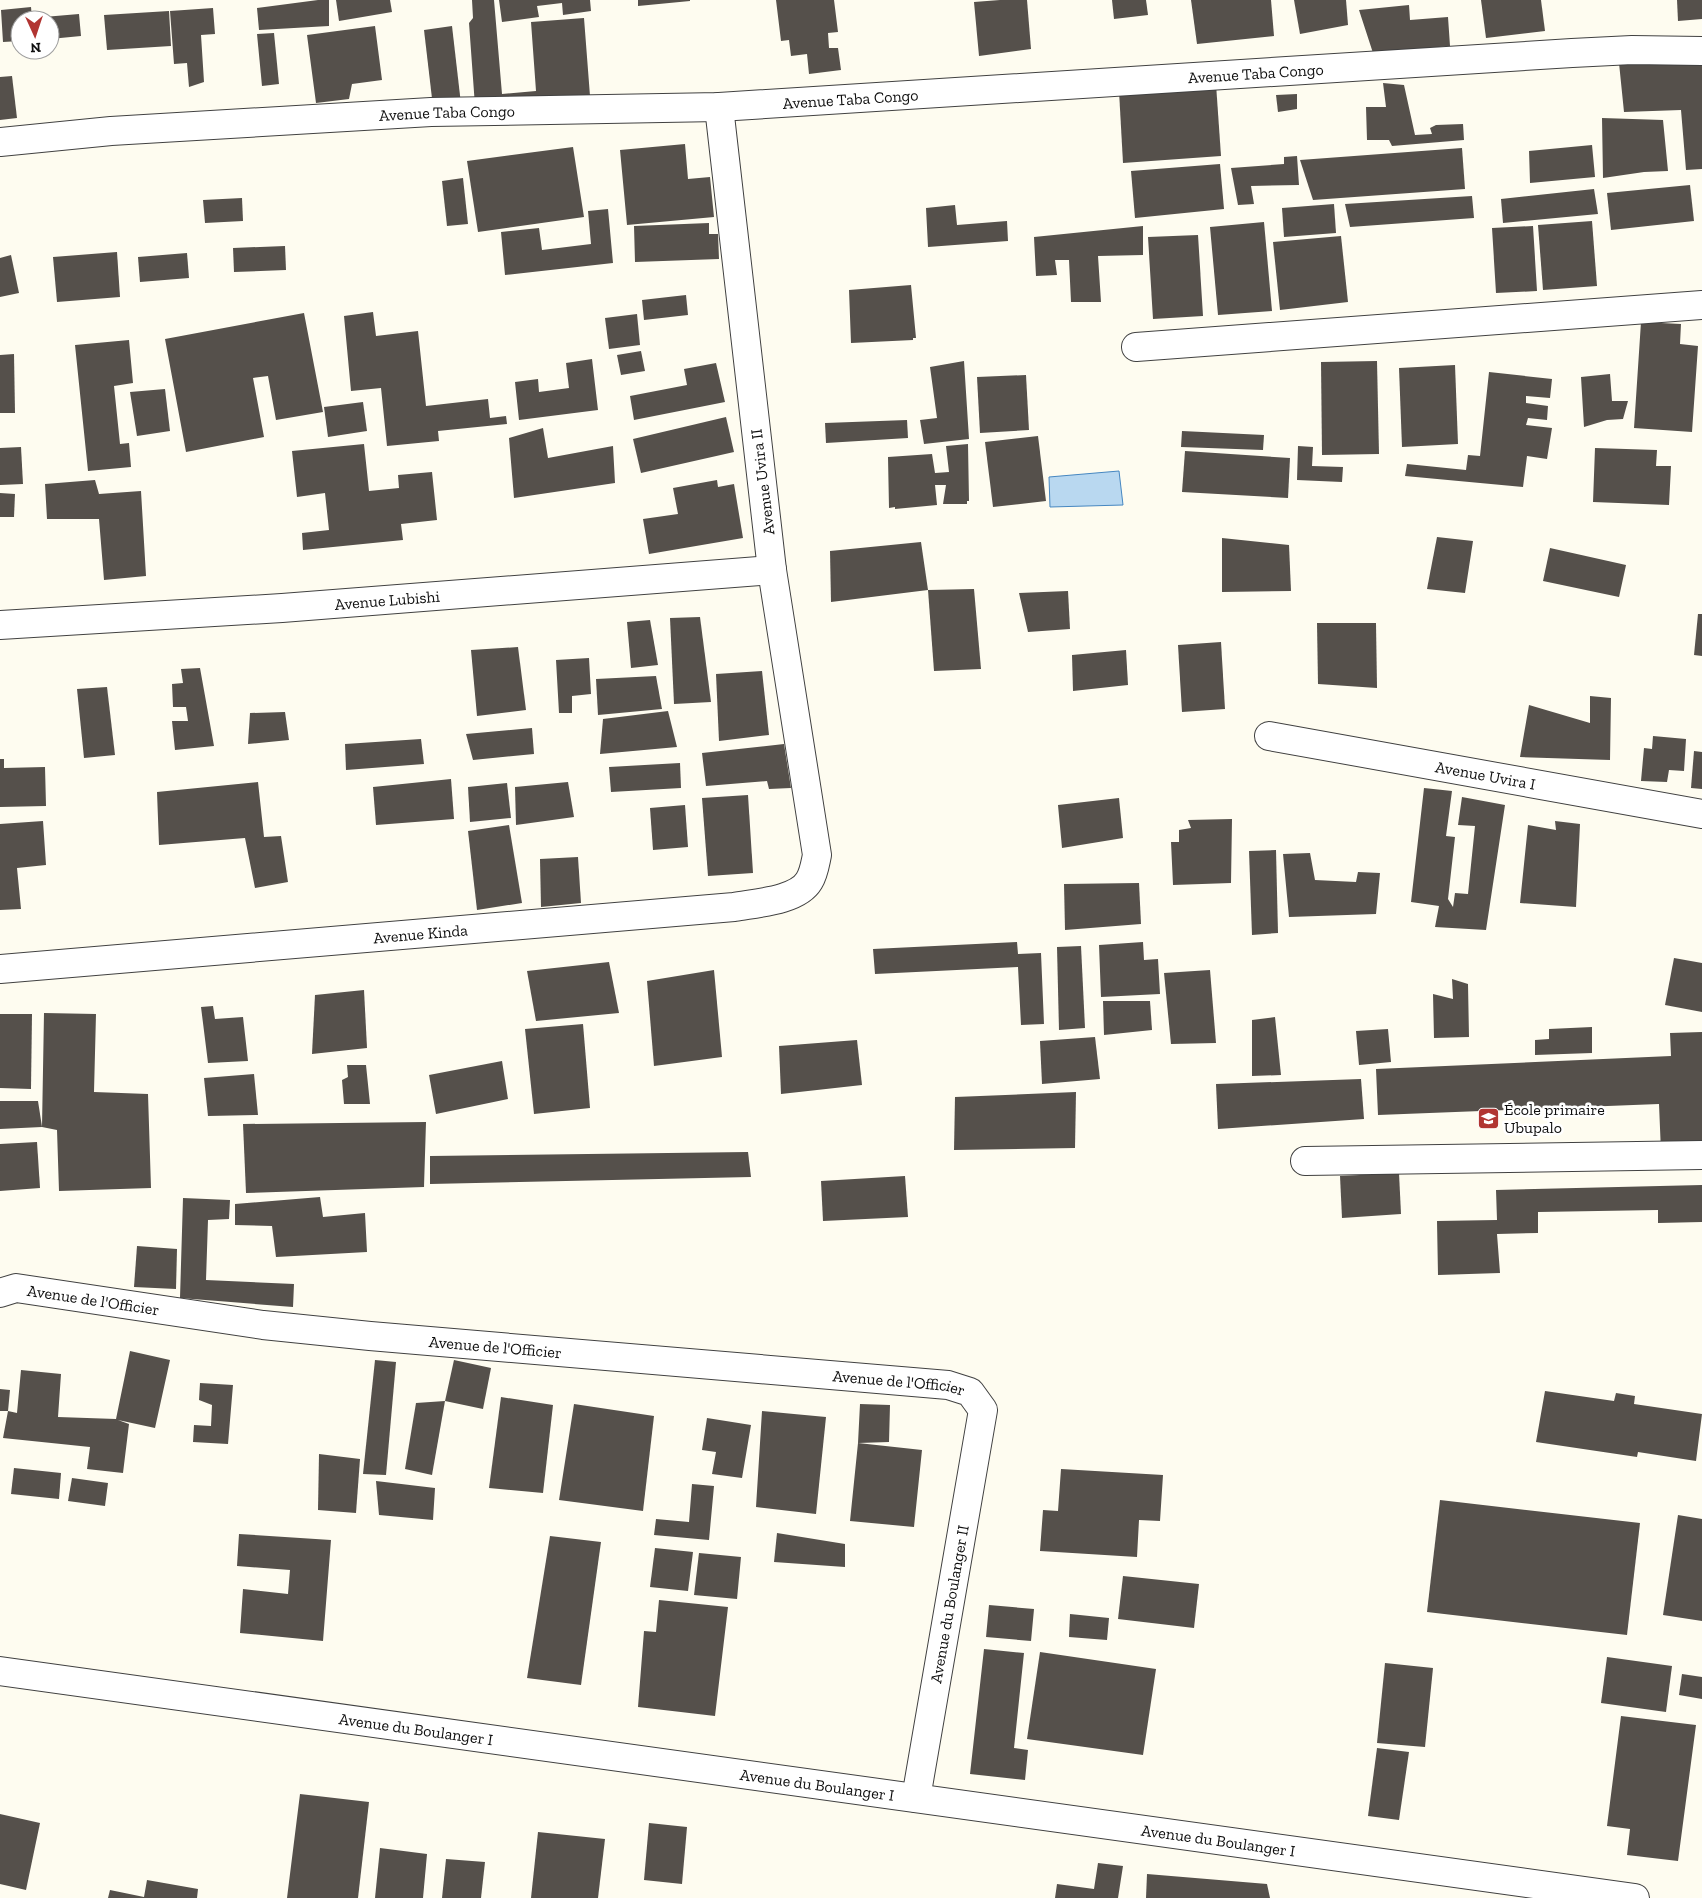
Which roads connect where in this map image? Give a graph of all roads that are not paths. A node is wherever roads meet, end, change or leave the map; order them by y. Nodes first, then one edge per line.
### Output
1 (1702, 51) edge
2 (719, 107) junction
3 (0, 142) edge
4 (1702, 305) edge
5 (1136, 347) dead end
6 (772, 570) junction
7 (0, 625) edge
8 (1268, 736) dead end
9 (1702, 814) edge
10 (817, 855) joint
11 (0, 969) edge
12 (1702, 1155) edge
13 (1305, 1161) dead end
14 (0, 1293) edge
15 (983, 1410) joint
16 (0, 1671) edge
17 (916, 1798) junction
18 (1635, 1898) edge

1 - 2 street, Avenue Taba Congo
2 - 3 street, Avenue Taba Congo
2 - 6 street, Avenue Uvira II
4 - 5 street
6 - 7 street, Avenue Lubishi
6 - 10 street, Avenue Uvira II
8 - 9 street, Avenue Uvira I
10 - 11 street, Avenue Kinda
12 - 13 street
14 - 15 street, Avenue de l'Officier
15 - 17 street, Avenue du Boulanger II
16 - 17 street, Avenue du Boulanger I
17 - 18 street, Avenue du Boulanger I

